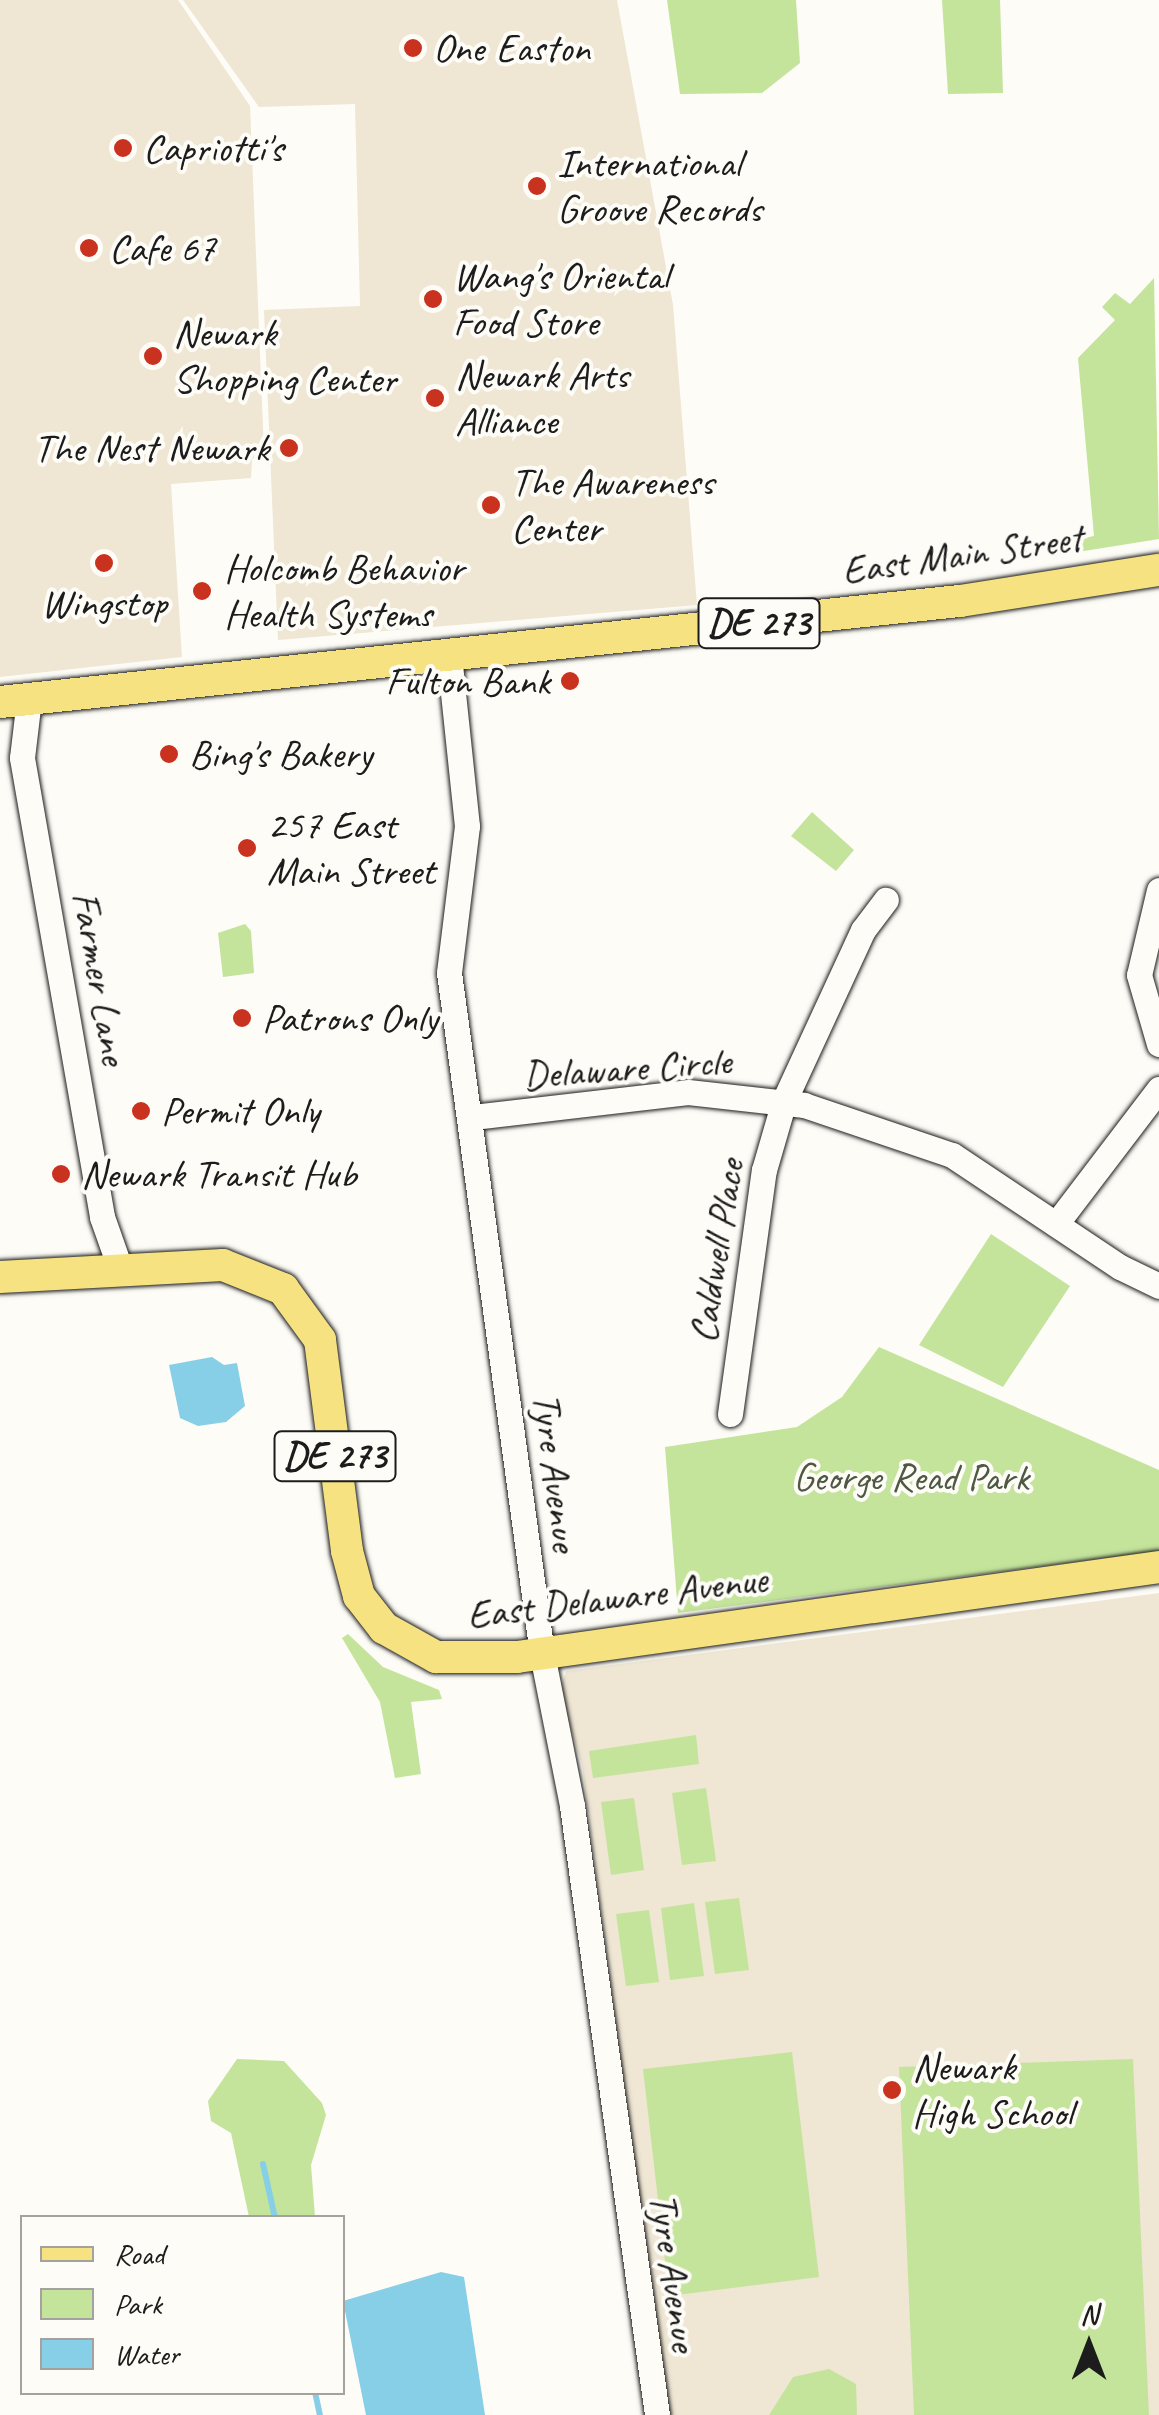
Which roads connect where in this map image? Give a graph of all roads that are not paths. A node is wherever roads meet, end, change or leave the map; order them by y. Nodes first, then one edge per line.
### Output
1 (1159, 570) edge
2 (449, 655) junction
3 (14, 700) edge
4 (1159, 890) edge
5 (886, 900) dead end
6 (1159, 1044) edge
7 (1159, 1089) edge
8 (784, 1101) junction
9 (473, 1117) junction
10 (1056, 1224) junction
11 (120, 1268) junction
12 (0, 1277) edge
13 (1159, 1286) edge
14 (730, 1414) dead end
15 (1159, 1567) edge
16 (542, 1654) junction
17 (657, 2415) edge

1 - 2 main road, East Main Street / DE 273
2 - 3 main road, East Main Street / DE 273
2 - 9 street, Tyre Avenue
3 - 11 street, Farmer Lane
4 - 6 street
5 - 8 street, Caldwell Place
7 - 10 street
8 - 9 street, Delaware Circle
8 - 10 street, Delaware Circle
8 - 14 street, Caldwell Place
9 - 16 street, Tyre Avenue
10 - 13 street, Delaware Circle
11 - 12 main road, East Delaware Avenue / DE 273
11 - 16 main road, East Delaware Avenue / DE 273
15 - 16 main road, East Delaware Avenue / DE 273
16 - 17 street, Tyre Avenue

